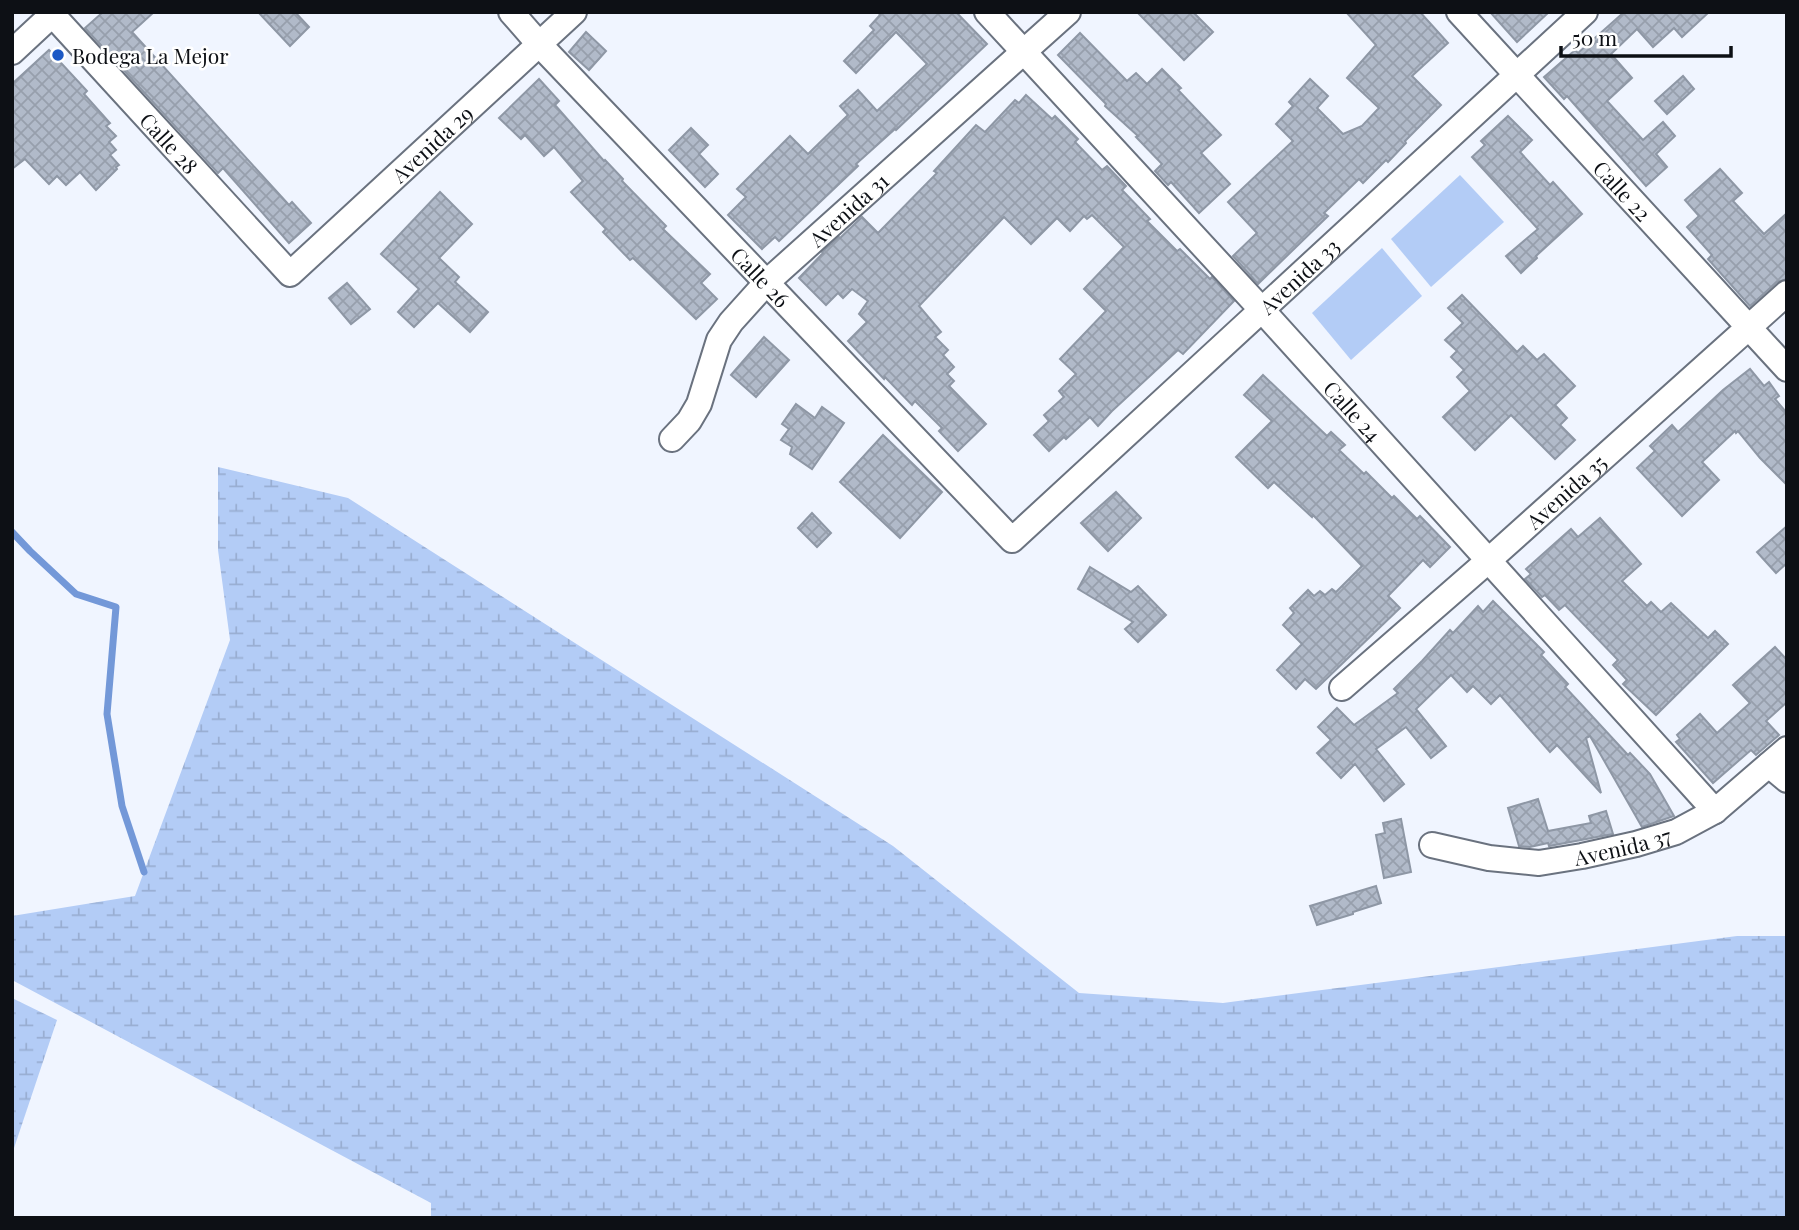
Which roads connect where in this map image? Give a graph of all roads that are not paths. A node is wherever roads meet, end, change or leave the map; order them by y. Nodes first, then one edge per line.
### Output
1 (510, 12) edge
2 (574, 12) edge
3 (987, 12) edge
4 (1068, 12) edge
5 (1459, 12) edge
6 (1585, 12) edge
7 (53, 13) edge
8 (539, 44) junction
9 (12, 52) edge
10 (1023, 52) junction
11 (1517, 75) junction
12 (290, 274) joint
13 (767, 282) junction
14 (1787, 293) edge
15 (1262, 310) junction
16 (1749, 328) junction
17 (1787, 369) edge
18 (672, 439) dead end
19 (1012, 540) joint
20 (1489, 560) junction
21 (1342, 688) dead end
22 (1781, 765) edge
23 (1715, 811) junction
24 (1432, 845) dead end

1 - 8 street, Calle 26
2 - 8 street, Avenida 29
3 - 10 street, Calle 24
4 - 10 street, Avenida 31
5 - 11 street, Calle 22
6 - 11 street, Avenida 33
7 - 9 street
7 - 12 street, Calle 28
8 - 12 street, Avenida 29
8 - 13 street, Calle 26
10 - 13 street, Avenida 31
10 - 15 street, Calle 24
11 - 15 street, Avenida 33
11 - 16 street, Calle 22
13 - 18 street, Avenida 31
13 - 19 street, Calle 26
14 - 16 street, Avenida 35
15 - 19 street, Avenida 33
15 - 20 street, Calle 24
16 - 17 street, Calle 22
16 - 20 street, Avenida 35
20 - 21 street, Avenida 35
20 - 23 street, Calle 24
22 - 23 street, Avenida 37
23 - 24 street, Avenida 37

